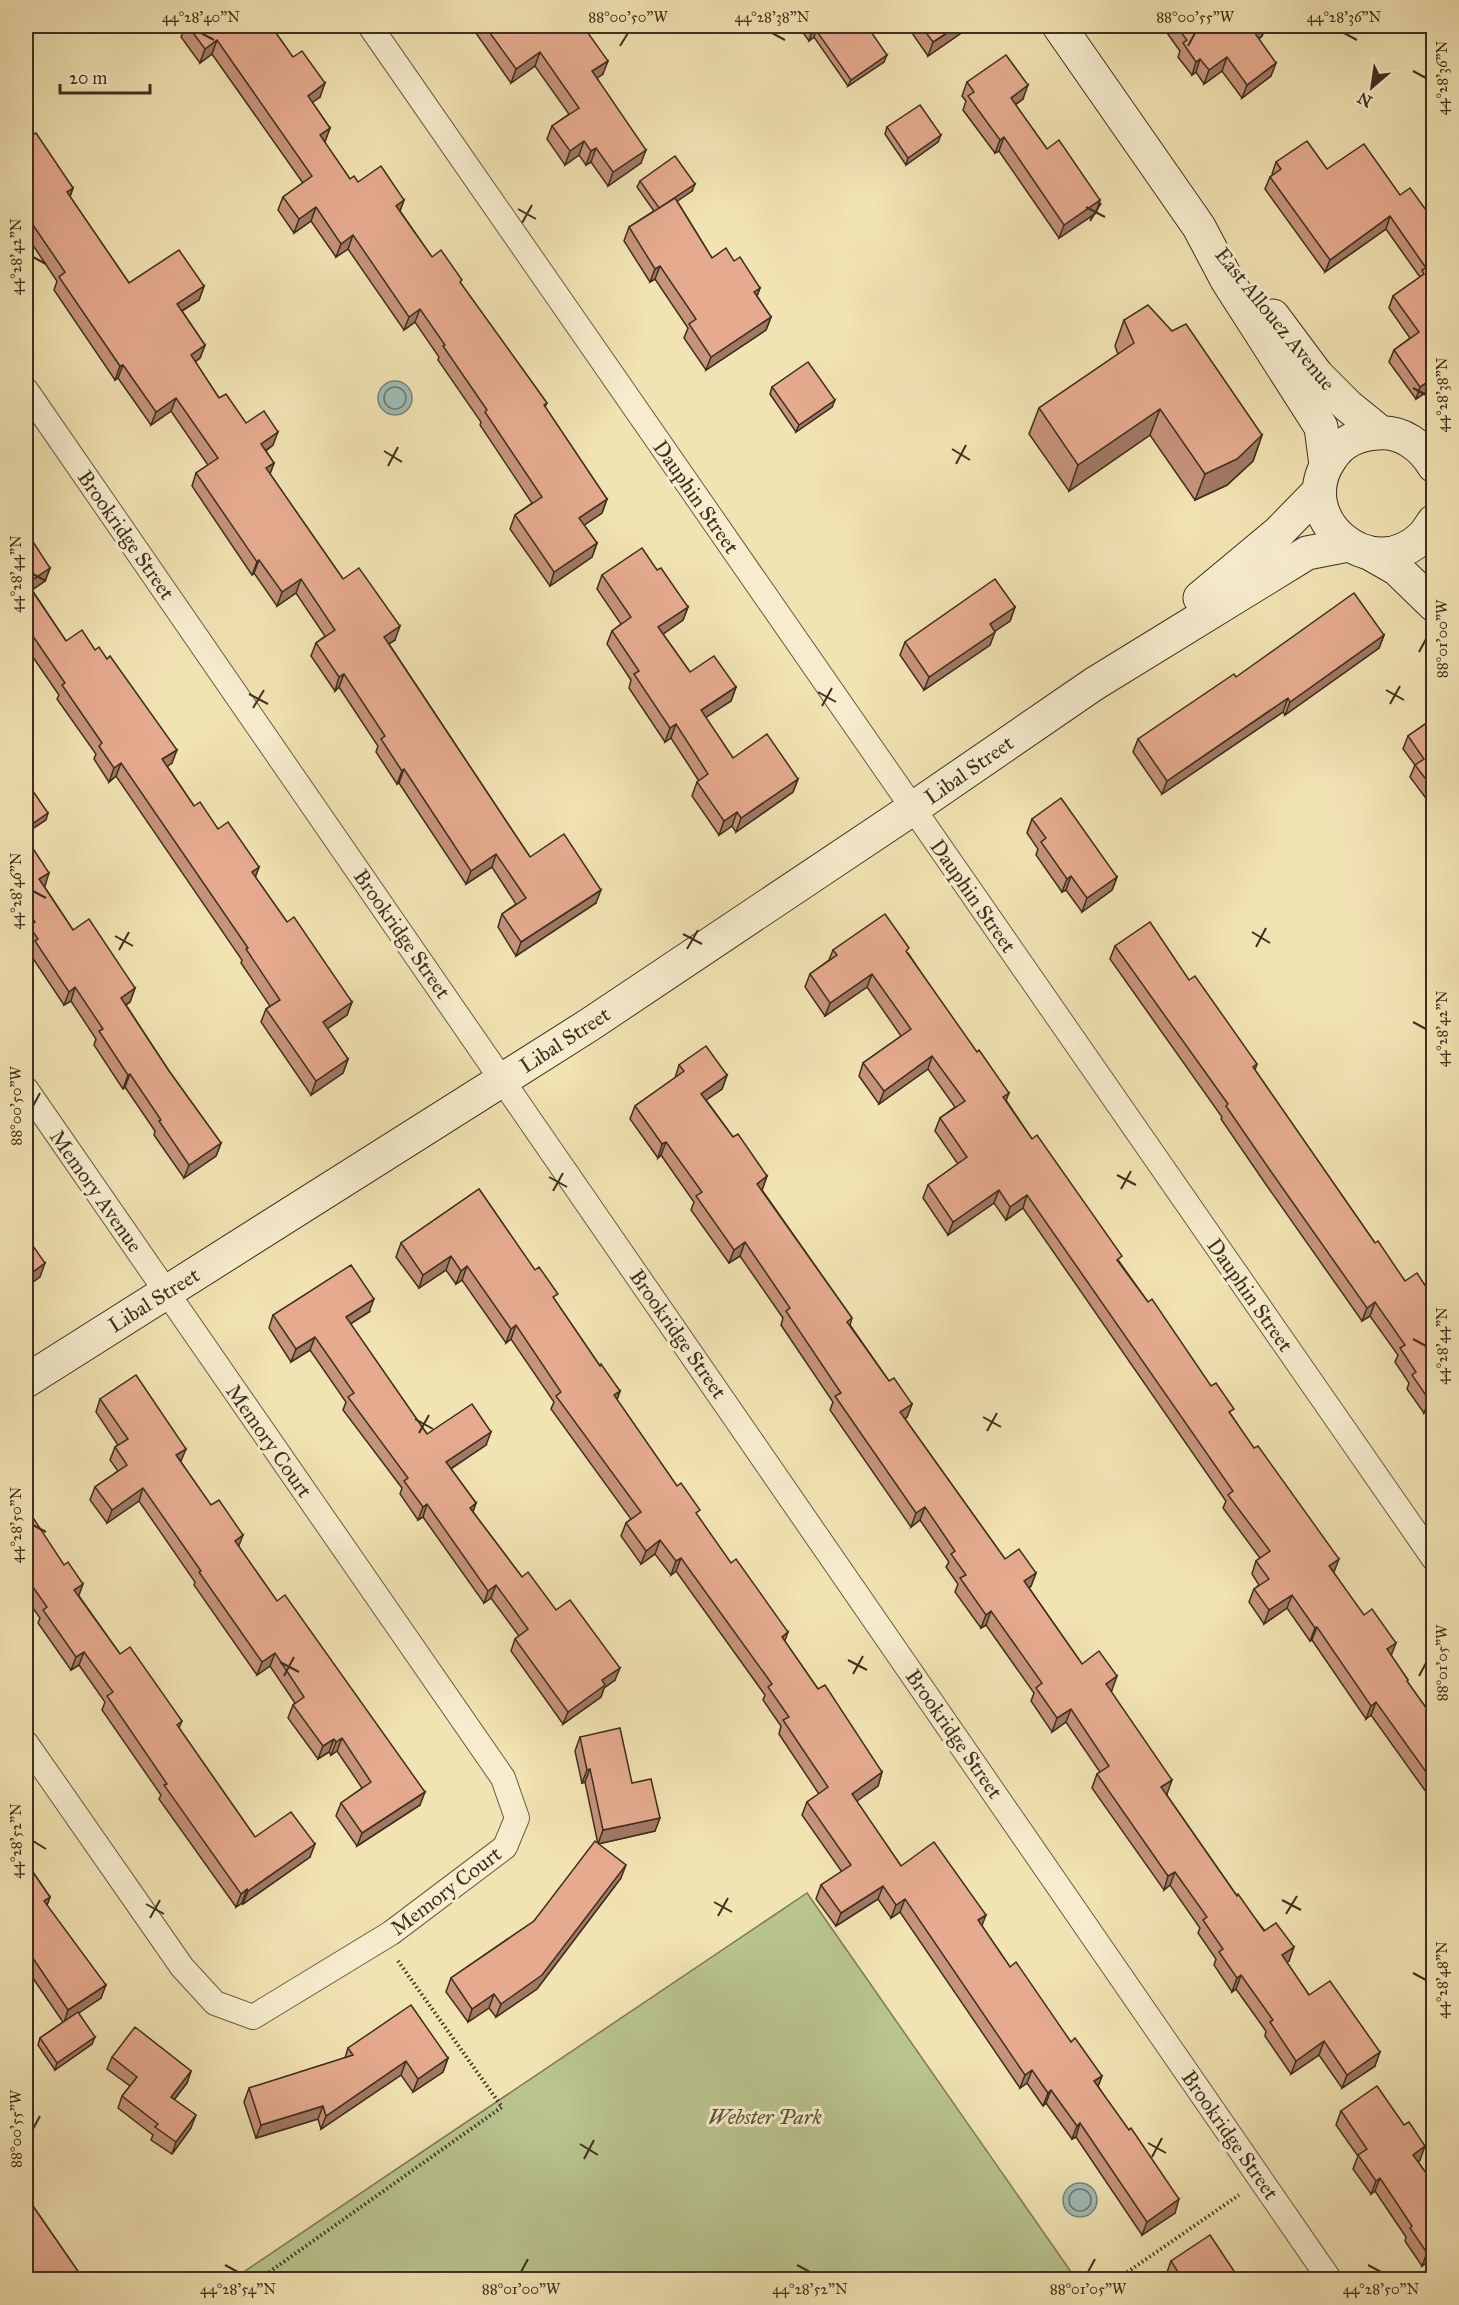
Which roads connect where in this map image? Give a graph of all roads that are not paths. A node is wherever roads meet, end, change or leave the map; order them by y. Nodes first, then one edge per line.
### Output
1 (370, 26) edge
2 (1059, 26) edge
3 (1199, 227) junction
4 (26, 390) edge
5 (1434, 433) edge
6 (1389, 434) junction
7 (1434, 466) edge
8 (1322, 478) junction
9 (1434, 521) edge
10 (1358, 549) junction
11 (1434, 605) edge
12 (1094, 684) junction
13 (912, 809) junction
14 (503, 1080) junction
15 (26, 1089) edge
16 (166, 1292) junction
17 (26, 1381) edge
18 (1434, 1559) edge
19 (26, 1743) edge
20 (1330, 2280) edge

1 - 13 street, Dauphin Street
2 - 3 street, East Allouez Avenue
3 - 6 street, East Allouez Avenue
3 - 8 street, East Allouez Avenue
4 - 14 street, Brookridge Street
5 - 6 street
6 - 7 street, East Allouez Avenue
6 - 8 street, Libal Street
8 - 10 street, East Allouez Avenue
8 - 12 street, Libal Street
9 - 10 street, Libal Street
10 - 11 street
10 - 12 street, Libal Street
12 - 13 street, Libal Street
13 - 14 street, Libal Street
13 - 18 street, Dauphin Street
14 - 16 street, Libal Street
14 - 20 street, Brookridge Street
15 - 16 street, Memory Avenue
16 - 17 street, Libal Street
16 - 19 street, Memory Court

